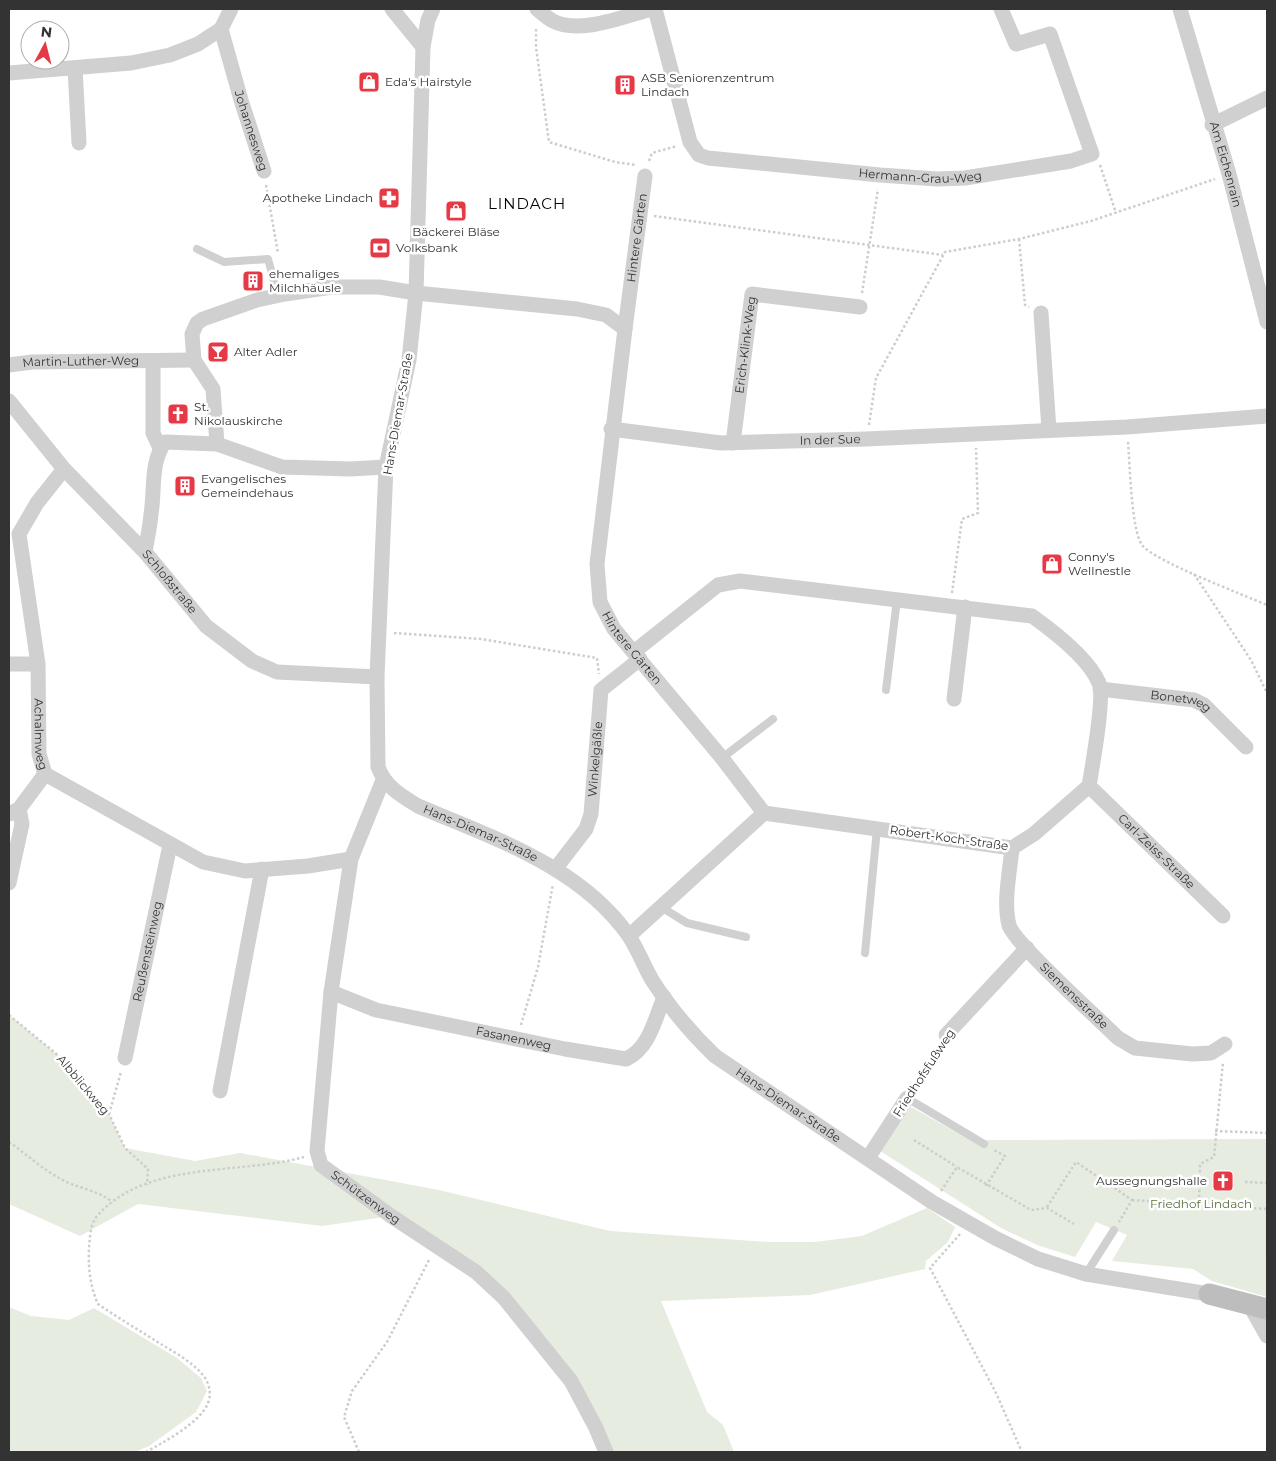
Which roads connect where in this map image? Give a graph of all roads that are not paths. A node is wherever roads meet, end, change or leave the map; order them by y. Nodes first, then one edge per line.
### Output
1 (231, 9) edge
2 (392, 9) edge
3 (433, 9) edge
4 (653, 9) edge
5 (1001, 9) edge
6 (1180, 9) edge
7 (540, 11) edge
8 (221, 29) junction
9 (424, 47) junction
10 (75, 68) junction
11 (9, 72) edge
12 (1267, 98) edge
13 (1212, 125) junction
14 (79, 143) dead end
15 (264, 171) road end
16 (646, 171) road end
17 (197, 249) dead end
18 (416, 293) junction
19 (278, 295) junction
20 (860, 307) road end
21 (1041, 314) road end
22 (1267, 322) edge
23 (625, 329) junction
24 (194, 360) junction
25 (153, 361) junction
26 (9, 365) edge
27 (9, 401) edge
28 (1267, 416) edge
29 (611, 428) junction
30 (1049, 430) junction
31 (733, 443) junction
32 (217, 444) junction
33 (160, 448) junction
34 (386, 467) junction
35 (64, 468) junction
36 (14, 533) edge
37 (145, 552) junction
38 (897, 599) junction
39 (958, 606) junction
40 (637, 655) junction
41 (9, 664) edge
42 (38, 664) junction
43 (377, 676) junction
44 (1100, 689) junction
45 (886, 690) dead end
46 (954, 699) dead end
47 (773, 719) dead end
48 (1246, 747) dead end
49 (722, 758) junction
50 (45, 774) junction
51 (383, 780) junction
52 (1089, 786) junction
53 (14, 812) edge
54 (764, 813) junction
55 (877, 829) junction
56 (170, 845) junction
57 (1012, 848) junction
58 (351, 859) junction
59 (556, 868) junction
60 (262, 869) junction
61 (9, 882) edge
62 (661, 907) junction
63 (1223, 916) dead end
64 (629, 936) junction
65 (746, 937) dead end
66 (1027, 948) junction
67 (865, 952) dead end
68 (331, 992) junction
69 (664, 997) junction
70 (946, 1034) road end
71 (1221, 1046) road end
72 (125, 1058) road end
73 (220, 1091) dead end
74 (907, 1098) joint
75 (984, 1144) road end
76 (868, 1158) junction
77 (1114, 1230) road end
78 (1086, 1274) junction
79 (1209, 1294) joint
80 (1258, 1307) edge
81 (1267, 1336) edge
82 (606, 1452) edge

1 - 8 street
2 - 9 street
3 - 9 street, Hans-Diemar-Straße
4 - 5 street, Hermann-Grau-Weg
4 - 7 street
6 - 13 street, Am Eichenrain
8 - 10 street
8 - 15 street, Johannesweg
9 - 18 street, Hans-Diemar-Straße
10 - 11 street
10 - 14 street
12 - 13 street
13 - 22 street, Am Eichenrain
16 - 23 street, Hintere Gärten
17 - 19 lane
18 - 19 street
18 - 23 street
18 - 34 street, Hans-Diemar-Straße
19 - 24 street
20 - 31 street, Erich-Klink-Weg
21 - 30 street
23 - 29 street, Hintere Gärten
24 - 25 street, Martin-Luther-Weg
24 - 32 street
25 - 26 street, Martin-Luther-Weg
25 - 33 street, Martin-Luther-Weg
27 - 35 street, Schloßstraße
28 - 30 street, In der Sue
29 - 31 street, In der Sue
29 - 40 street, Hintere Gärten
30 - 31 street, In der Sue
32 - 33 street
32 - 34 street
33 - 37 street
34 - 43 street, Hans-Diemar-Straße
35 - 36 street, Achalmweg
35 - 37 street, Schloßstraße
36 - 42 street, Achalmweg
37 - 43 street, Schloßstraße
38 - 39 street
38 - 40 street
38 - 45 lane
39 - 44 street
39 - 46 street
40 - 49 street, Hintere Gärten
40 - 59 street, Winkelgäßle
41 - 42 street
42 - 50 street, Achalmweg
43 - 51 street, Hans-Diemar-Straße
44 - 48 street, Bonetweg
44 - 52 street
47 - 49 lane
49 - 54 street, Hintere Gärten
50 - 53 street
50 - 56 street, Achalmweg
51 - 58 street
51 - 59 street, Hans-Diemar-Straße
52 - 57 street, Robert-Koch-Straße
52 - 63 street, Carl-Zeiss-Straße
53 - 61 street
54 - 55 street, Robert-Koch-Straße
54 - 62 street
55 - 57 street, Robert-Koch-Straße
55 - 67 lane
56 - 60 street, Achalmweg
56 - 72 street, Reußensteinweg
57 - 66 street, Siemensstraße
58 - 60 street, Achalmweg
58 - 68 street
59 - 64 street, Hans-Diemar-Straße
60 - 73 street
62 - 64 street
62 - 65 lane
64 - 69 street, Hans-Diemar-Straße
66 - 70 street, Friedhofsfußweg
66 - 71 street, Siemensstraße
68 - 69 street, Fasanenweg
68 - 82 street, Schützenweg
69 - 76 street, Hans-Diemar-Straße
74 - 75 lane
74 - 76 street, Friedhofsfußweg
76 - 78 street, Hans-Diemar-Straße
77 - 78 lane
78 - 79 street, Hans-Diemar-Straße
79 - 80 street
80 - 81 street

